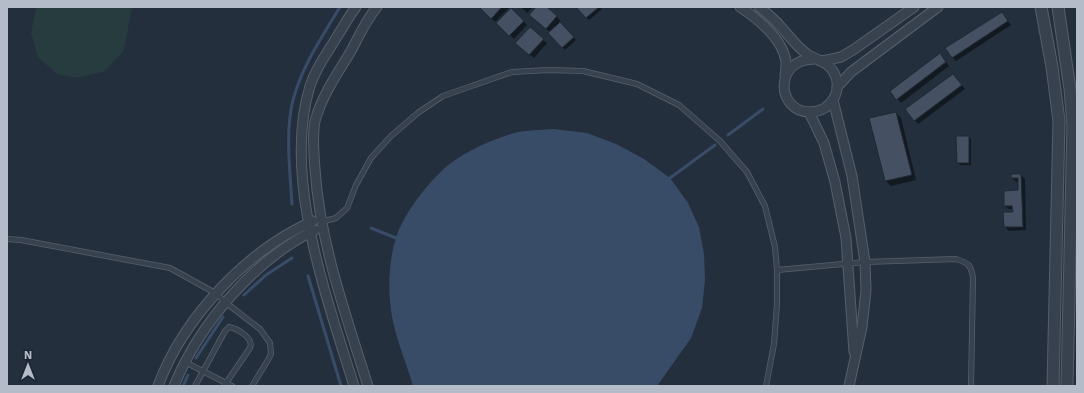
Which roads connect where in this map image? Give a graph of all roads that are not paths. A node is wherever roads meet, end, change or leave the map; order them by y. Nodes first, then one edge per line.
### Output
1 (356, 7) edge
2 (377, 7) edge
3 (740, 7) edge
4 (759, 7) edge
5 (914, 7) edge
6 (938, 7) edge
7 (1041, 7) edge
8 (1058, 7) edge
9 (818, 60) junction
10 (785, 75) junction
11 (837, 87) junction
12 (833, 100) junction
13 (809, 112) junction
14 (321, 222) junction
15 (310, 227) junction
16 (7, 239) edge
17 (865, 262) junction
18 (848, 264) junction
19 (777, 270) junction
20 (217, 294) junction
21 (225, 302) junction
22 (854, 359) junction
23 (185, 362) junction
24 (202, 370) junction
25 (224, 384) edge
26 (158, 386) edge
27 (174, 386) edge
28 (194, 386) edge
29 (232, 386) edge
30 (252, 386) edge
31 (354, 386) edge
32 (368, 386) edge
33 (766, 386) edge
34 (849, 386) edge
35 (971, 386) edge
36 (1053, 386) edge
37 (1067, 386) edge

1 - 15 street
2 - 14 street
3 - 10 street
4 - 9 street
5 - 9 street
6 - 11 street
7 - 36 street
8 - 37 street
9 - 10 street
9 - 11 street
10 - 13 street
11 - 12 street
12 - 13 street
12 - 17 street
13 - 18 street
14 - 15 street
14 - 19 lane
14 - 32 street
15 - 20 street
15 - 21 street
15 - 31 street
16 - 20 lane
17 - 18 lane
17 - 22 street
17 - 35 lane
18 - 19 lane
18 - 22 street
19 - 33 lane
20 - 21 lane
20 - 26 street
21 - 23 street
21 - 30 lane
22 - 34 street
23 - 24 lane
23 - 27 street
24 - 25 lane
24 - 25 lane
24 - 28 lane
25 - 29 lane

